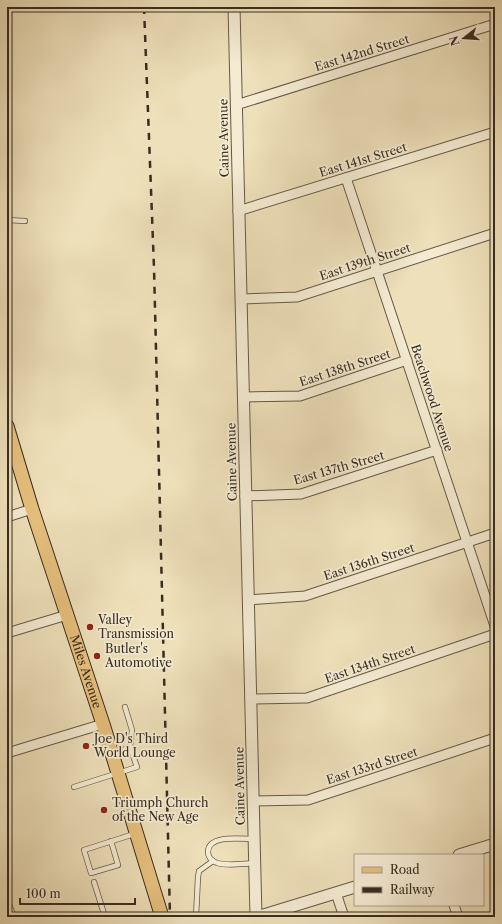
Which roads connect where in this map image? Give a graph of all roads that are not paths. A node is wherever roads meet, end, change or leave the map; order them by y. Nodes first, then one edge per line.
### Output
1 (234, 7) edge
2 (495, 24) edge
3 (236, 105) junction
4 (495, 132) edge
5 (346, 178) junction
6 (238, 211) junction
7 (7, 220) edge
8 (25, 221) dead end
9 (495, 233) edge
10 (377, 270) junction
11 (240, 298) junction
12 (407, 360) junction
13 (243, 397) junction
14 (7, 426) edge
15 (437, 450) junction
16 (245, 496) junction
17 (32, 509) junction
18 (7, 517) edge
19 (495, 533) edge
20 (467, 542) junction
21 (248, 600) junction
22 (67, 615) junction
23 (495, 626) edge
24 (7, 633) edge
25 (495, 634) edge
26 (250, 699) junction
27 (125, 708) dead end
28 (103, 724) junction
29 (495, 738) edge
30 (130, 747) junction
31 (7, 753) edge
32 (112, 754) junction
33 (118, 774) junction
34 (74, 787) dead end
35 (253, 801) junction
36 (136, 833) junction
37 (254, 838) junction
38 (111, 841) junction
39 (495, 844) edge
40 (462, 854) edge
41 (213, 861) junction
42 (255, 864) junction
43 (94, 882) dead end
44 (354, 887) edge
45 (336, 893) junction
46 (7, 899) edge
47 (454, 906) edge
48 (14, 917) edge
49 (104, 917) edge
50 (162, 917) edge
51 (196, 917) edge
52 (256, 917) edge
53 (344, 917) edge
54 (458, 917) edge

1 - 3 street, Caine Avenue
2 - 3 street, East 142nd Street
3 - 6 street, Caine Avenue
4 - 5 street, East 141st Street
5 - 6 street, East 141st Street
5 - 10 street, Beachwood Avenue
6 - 11 street, Caine Avenue
7 - 8 lane
9 - 10 street, East 139th Street
10 - 11 street, East 139th Street
10 - 12 street, Beachwood Avenue
11 - 13 street, Caine Avenue
12 - 13 street, East 138th Street
12 - 15 street, Beachwood Avenue
13 - 16 street, Caine Avenue
14 - 17 main road, Miles Avenue
15 - 16 street, East 137th Street
15 - 20 street, Beachwood Avenue
16 - 21 street, Caine Avenue
17 - 18 street
17 - 22 main road, Miles Avenue
19 - 20 street, East 136th Street
20 - 21 street, East 136th Street
20 - 23 street, Beachwood Avenue
21 - 26 street, Caine Avenue
22 - 24 street
22 - 28 main road, Miles Avenue
25 - 26 street, East 134th Street
26 - 35 street, Caine Avenue
27 - 30 lane
28 - 31 street
28 - 32 main road, Miles Avenue
29 - 35 street, East 133rd Street
30 - 32 lane
30 - 33 lane
32 - 33 main road, Miles Avenue
33 - 34 lane
33 - 36 main road, Miles Avenue
35 - 37 street, Caine Avenue
36 - 38 lane
36 - 50 main road, Miles Avenue
37 - 41 lane
37 - 42 street, Caine Avenue
38 - 38 lane
39 - 40 street
41 - 42 lane
41 - 51 lane
42 - 52 street, Caine Avenue
43 - 49 lane
44 - 45 street
45 - 52 street
45 - 53 street
46 - 48 lane
47 - 54 street

